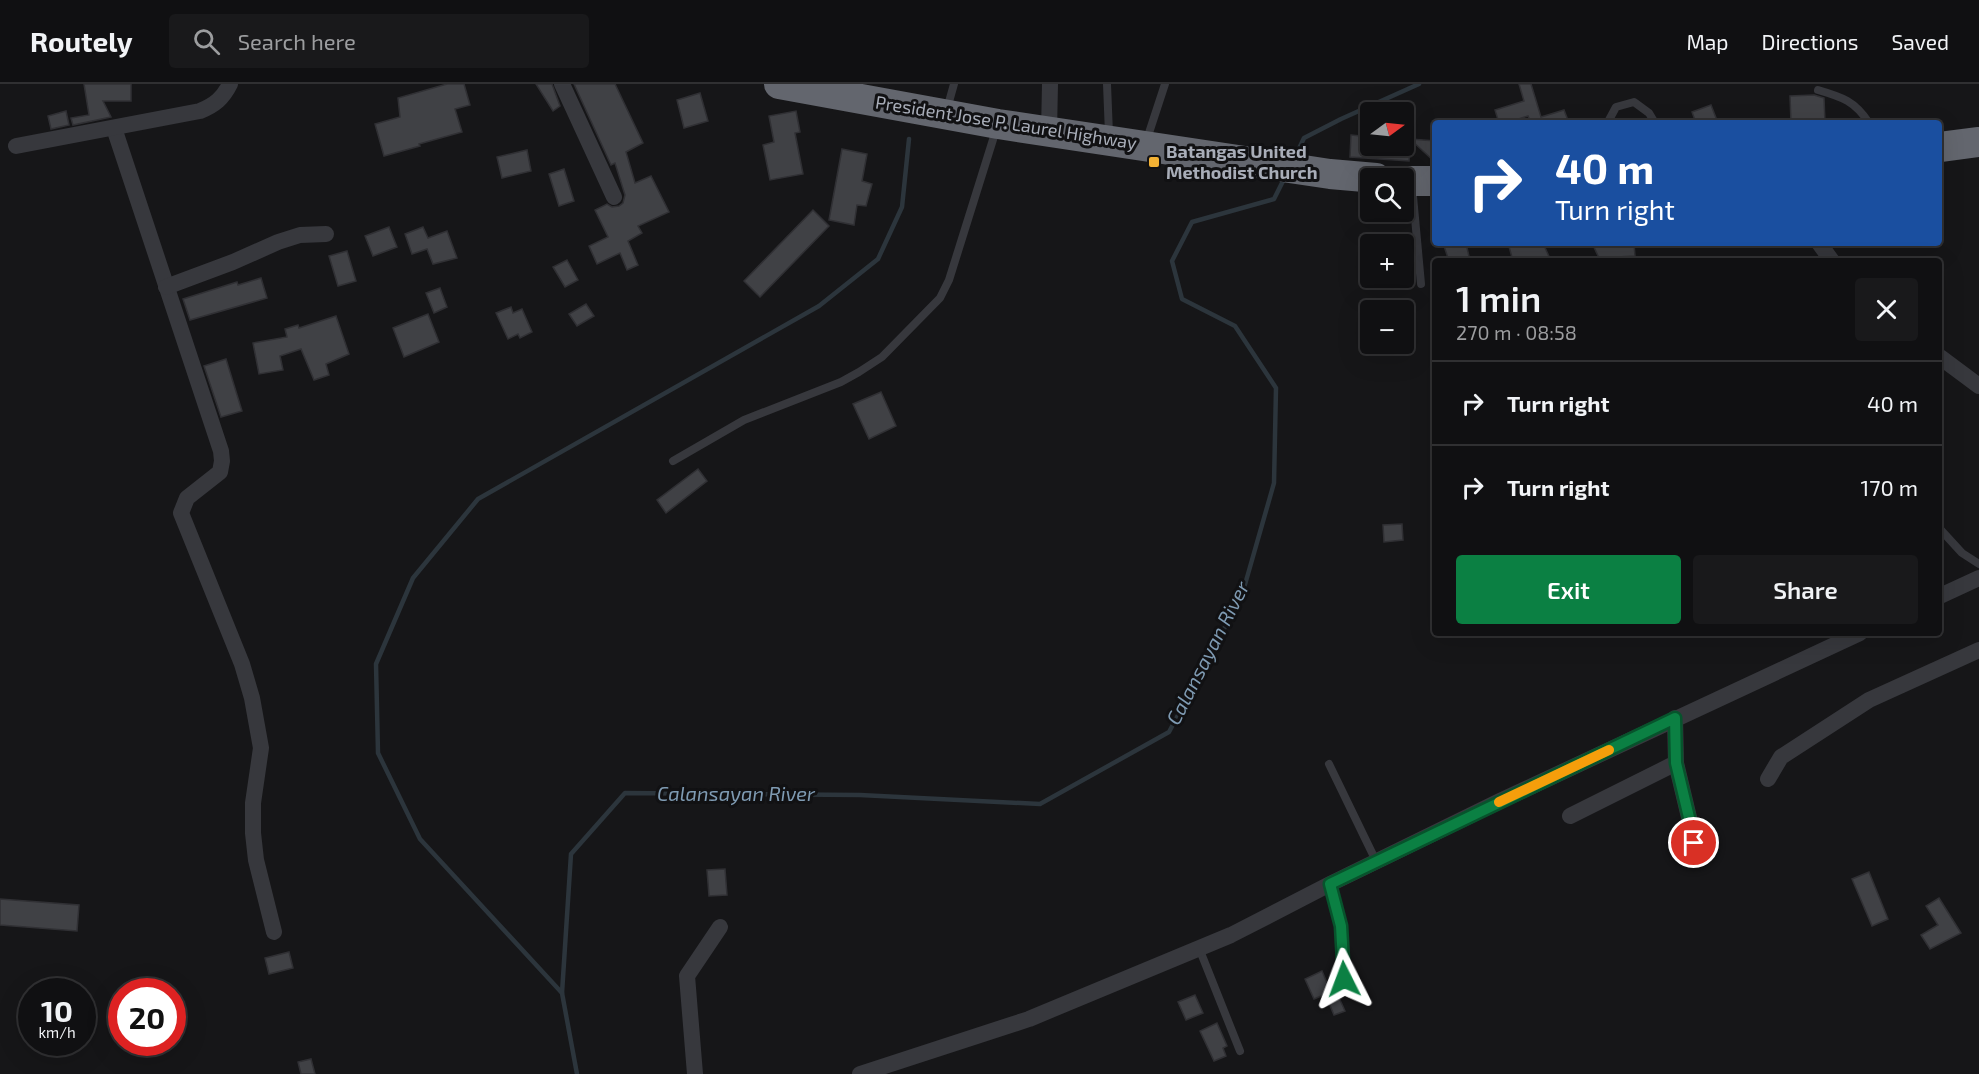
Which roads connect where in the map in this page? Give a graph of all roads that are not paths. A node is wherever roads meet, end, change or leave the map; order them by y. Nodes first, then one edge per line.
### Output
1 (230, 84) edge
2 (562, 84) edge
3 (779, 84) edge
4 (954, 84) edge
5 (1050, 84) edge
6 (1107, 84) edge
7 (1165, 84) edge
8 (1818, 90) dead end
9 (945, 115) junction
10 (1609, 120) edge
11 (1654, 120) edge
12 (1867, 120) edge
13 (998, 124) junction
14 (114, 128) junction
15 (1049, 132) junction
16 (1110, 141) junction
17 (1979, 142) edge
18 (16, 146) dead end
19 (1144, 146) junction
20 (1942, 147) edge
21 (1360, 177) edge
22 (1417, 181) edge
23 (614, 197) dead end
24 (326, 234) dead end
25 (1421, 284) dead end
26 (166, 287) junction
27 (1942, 358) edge
28 (1979, 386) edge
29 (673, 461) dead end
30 (1942, 531) edge
31 (1979, 564) edge
32 (1979, 578) edge
33 (1942, 595) edge
34 (1853, 636) edge
35 (1979, 650) edge
36 (1675, 718) junction
37 (1676, 763) junction
38 (1329, 764) dead end
39 (1768, 779) dead end
40 (1570, 816) dead end
41 (1693, 856) dead end
42 (1376, 861) junction
43 (1330, 884) junction
44 (720, 927) dead end
45 (274, 932) dead end
46 (1199, 948) junction
47 (1344, 979) dead end
48 (1240, 1051) dead end
49 (695, 1074) edge
50 (860, 1074) edge

1 - 14 street
2 - 23 street
3 - 9 highway, President Jose P. Laurel Highway
4 - 9 lane
5 - 15 street
6 - 16 lane
7 - 19 lane
8 - 12 lane
9 - 13 highway, President Jose P. Laurel Highway
10 - 11 lane
13 - 15 highway, President Jose P. Laurel Highway
13 - 29 lane
14 - 18 street
14 - 26 street
15 - 16 highway, President Jose P. Laurel Highway
16 - 19 highway, President Jose P. Laurel Highway
17 - 20 highway
19 - 21 highway, President Jose P. Laurel Highway
22 - 25 lane
24 - 26 street
26 - 45 street
27 - 28 street
30 - 31 lane
32 - 33 street
34 - 36 street
35 - 39 street
36 - 37 street
36 - 42 street
37 - 40 street
37 - 41 street
38 - 42 lane
42 - 43 street
43 - 46 street
43 - 47 lane
44 - 49 street
46 - 48 lane
46 - 50 street

